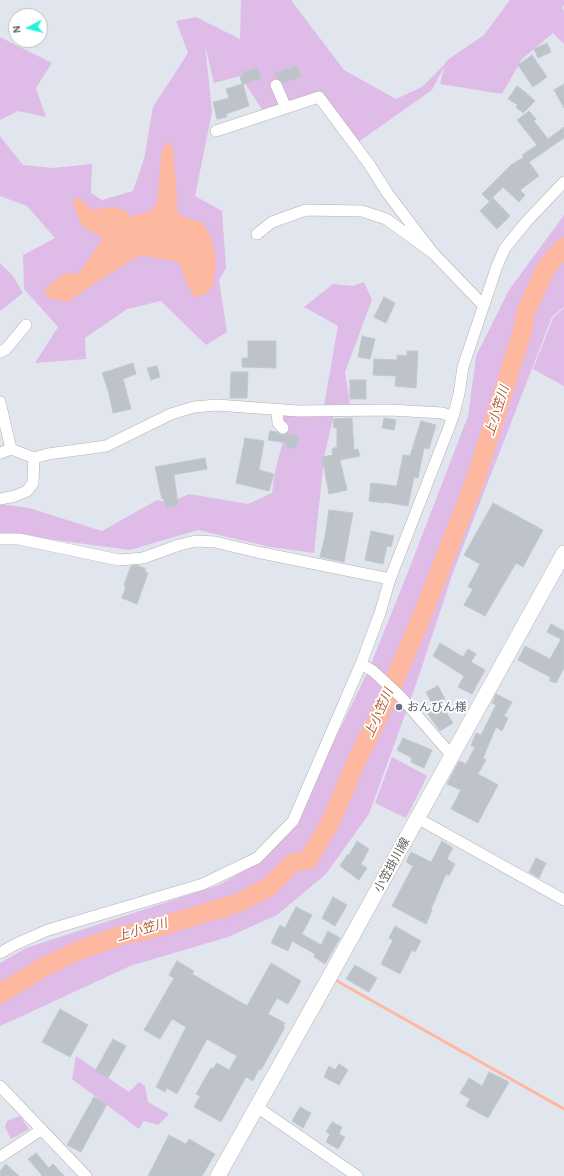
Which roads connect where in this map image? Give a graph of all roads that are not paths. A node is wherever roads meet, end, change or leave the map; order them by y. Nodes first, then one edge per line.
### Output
1 (276, 85) dead end
2 (286, 108) junction
3 (216, 131) dead end
4 (564, 182) edge
5 (257, 234) dead end
6 (433, 253) junction
7 (483, 305) junction
8 (26, 325) dead end
9 (0, 352) edge
10 (0, 402) edge
11 (277, 410) junction
12 (453, 417) junction
13 (283, 428) dead end
14 (11, 449) junction
15 (0, 453) edge
16 (34, 458) junction
17 (0, 499) edge
18 (0, 539) edge
19 (564, 553) edge
20 (390, 579) junction
21 (361, 664) junction
22 (454, 753) junction
23 (417, 818) junction
24 (564, 900) edge
25 (0, 953) edge
26 (0, 1086) edge
27 (257, 1108) junction
28 (41, 1130) junction
29 (0, 1157) edge
30 (86, 1176) edge
31 (218, 1176) edge
32 (357, 1176) edge

1 - 2 street
2 - 3 street
2 - 6 street
4 - 7 street
5 - 6 street
6 - 7 street
7 - 12 street
8 - 9 street
10 - 14 street
11 - 12 street
11 - 13 street
11 - 16 street
12 - 20 street
14 - 15 street
14 - 16 street
16 - 17 street
18 - 20 street
19 - 22 main road, 小笠掛川線
20 - 21 street
21 - 22 street
21 - 25 street
22 - 23 main road, 小笠掛川線
23 - 24 street
23 - 27 main road, 小笠掛川線
26 - 28 street
27 - 31 main road, 小笠掛川線
27 - 32 street
28 - 29 street
28 - 30 street

